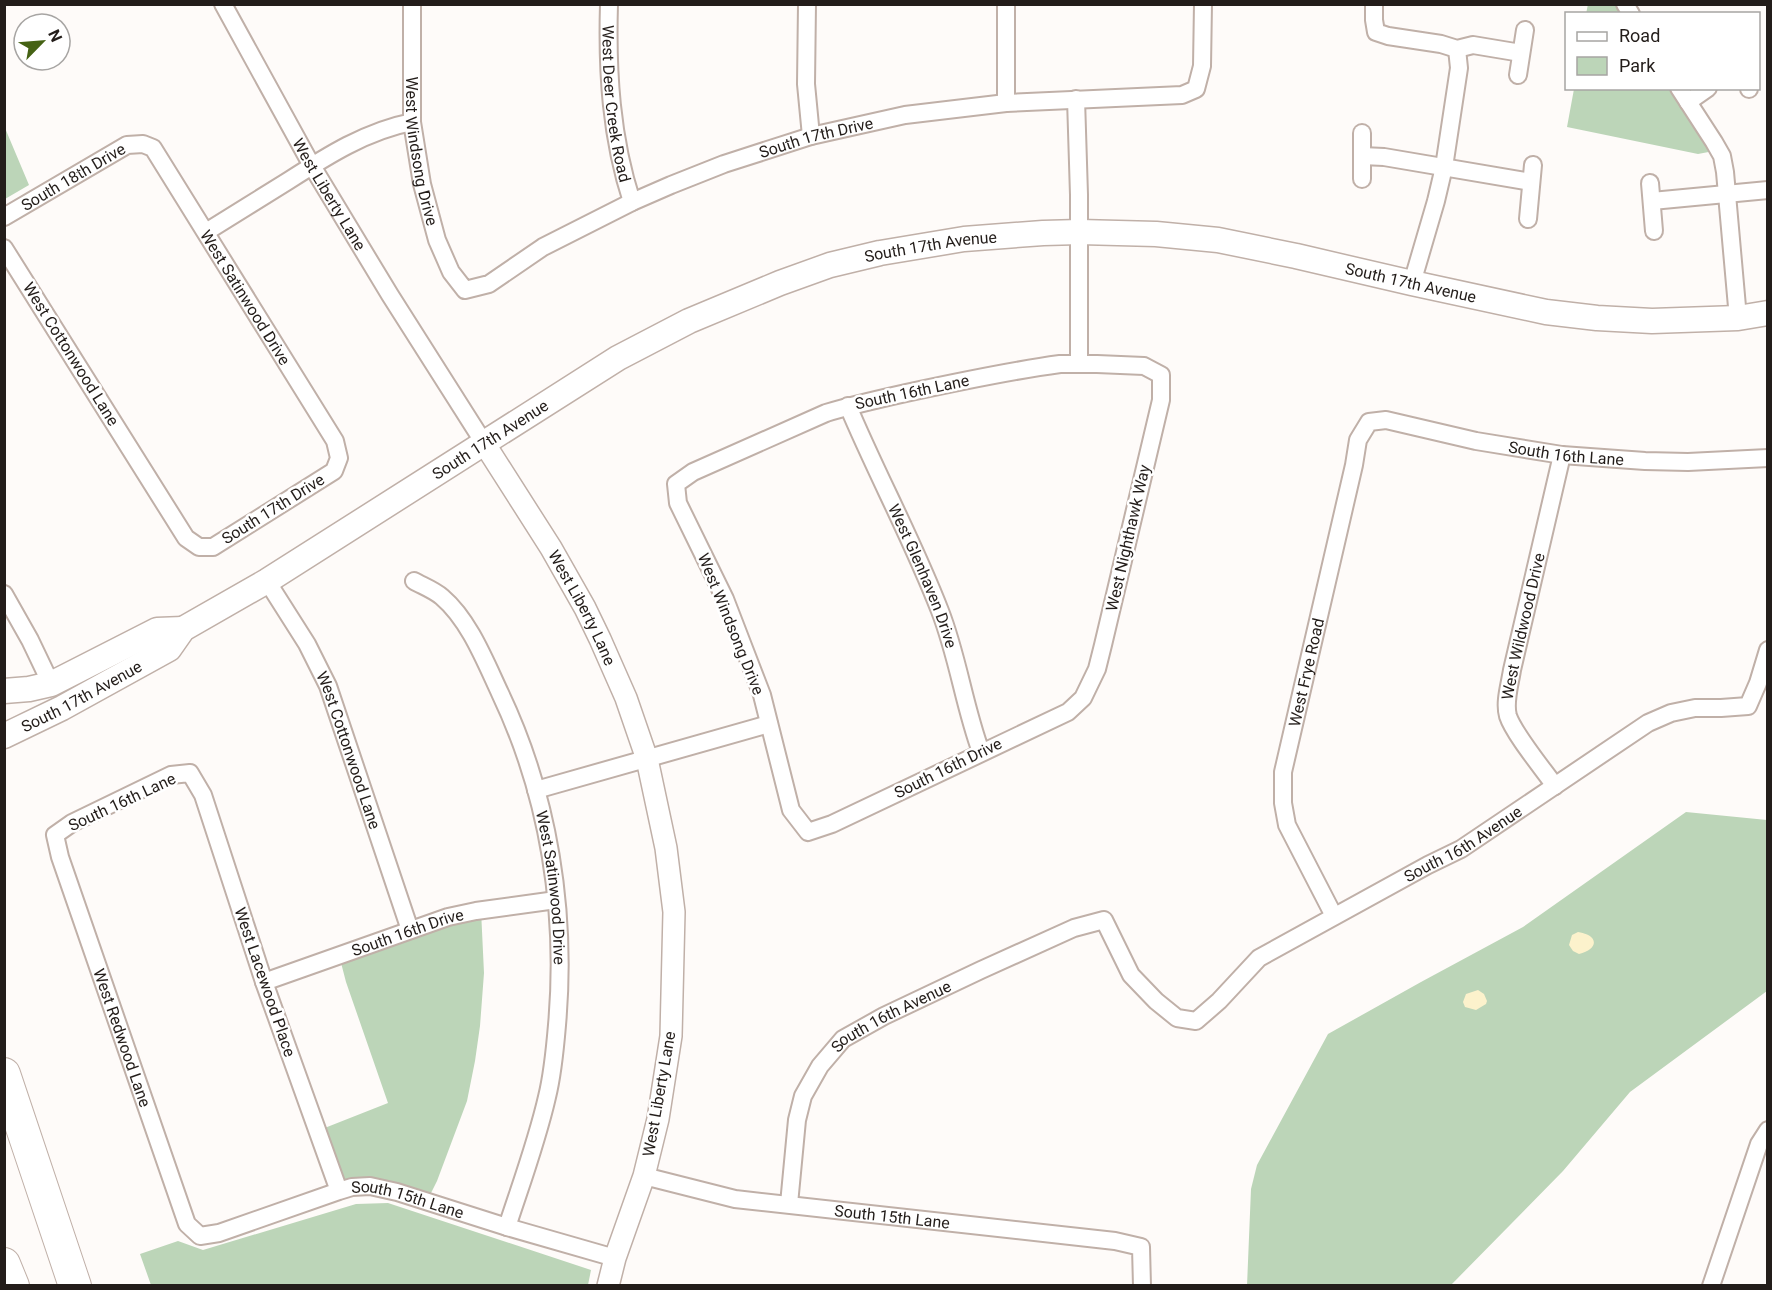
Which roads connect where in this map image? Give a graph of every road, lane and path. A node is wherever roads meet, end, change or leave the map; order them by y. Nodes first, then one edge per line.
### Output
1 (223, 4) edge
2 (412, 4) edge
3 (609, 4) edge
4 (807, 4) edge
5 (1006, 4) edge
6 (1203, 4) edge
7 (1374, 4) edge
8 (1525, 30) dead end
9 (1457, 49) junction
10 (1521, 53) junction
11 (1518, 75) dead end
12 (1701, 90) edge
13 (1683, 95) edge
14 (1076, 99) junction
15 (1006, 103) junction
16 (412, 122) junction
17 (1362, 132) dead end
18 (811, 136) junction
19 (143, 144) joint
20 (1362, 156) junction
21 (1533, 165) dead end
22 (312, 166) junction
23 (1444, 166) junction
24 (1362, 179) dead end
25 (1531, 182) junction
26 (1650, 183) dead end
27 (1767, 190) edge
28 (1726, 193) junction
29 (1652, 201) junction
30 (632, 202) junction
31 (4, 217) edge
32 (1528, 219) dead end
33 (1654, 231) dead end
34 (206, 232) junction
35 (1080, 232) junction
36 (4, 248) edge
37 (1412, 283) junction
38 (465, 290) joint
39 (1767, 313) edge
40 (1738, 318) junction
41 (1080, 364) junction
42 (1161, 375) joint
43 (848, 406) junction
44 (1369, 422) joint
45 (484, 442) junction
46 (1562, 455) junction
47 (339, 458) joint
48 (1767, 458) edge
49 (676, 484) joint
50 (199, 548) joint
51 (267, 580) junction
52 (414, 581) dead end
53 (4, 594) edge
54 (183, 629) junction
55 (1767, 650) edge
56 (51, 684) junction
57 (4, 691) edge
58 (1083, 698) joint
59 (769, 724) junction
60 (4, 736) edge
61 (981, 752) junction
62 (647, 759) junction
63 (190, 773) joint
64 (1555, 786) junction
65 (536, 790) junction
66 (808, 832) joint
67 (55, 835) joint
68 (556, 900) junction
69 (1334, 916) junction
70 (410, 930) junction
71 (264, 982) junction
72 (4, 1074) edge
73 (1767, 1130) edge
74 (644, 1176) junction
75 (339, 1191) junction
76 (789, 1204) junction
77 (507, 1227) junction
78 (200, 1236) joint
79 (615, 1258) junction
80 (4, 1264) edge
81 (14, 1286) edge
82 (75, 1286) edge
83 (608, 1286) edge
84 (1142, 1286) edge
85 (1711, 1286) edge

1 - 22 street, West Liberty Lane
2 - 16 street, West Windsong Drive
3 - 30 street, West Deer Creek Road
4 - 18 street
5 - 15 street
6 - 14 street, South 17th Drive
7 - 9 street
8 - 10 street
9 - 10 street
9 - 23 street
10 - 11 street
12 - 13 street
13 - 28 street
14 - 15 street, South 17th Drive
14 - 35 street
15 - 18 street, South 17th Drive
16 - 22 street
16 - 38 street, West Windsong Drive
17 - 20 street
18 - 30 street, South 17th Drive
19 - 31 street, South 18th Drive
19 - 34 street, West Satinwood Drive
20 - 23 street
20 - 24 street
21 - 25 street
22 - 34 street
22 - 45 street, West Liberty Lane
23 - 25 street
23 - 37 street
25 - 32 street
26 - 29 street
27 - 28 street
28 - 29 street
28 - 40 street
29 - 33 street
30 - 38 street, South 17th Drive
34 - 47 street, West Satinwood Drive
35 - 37 main road, South 17th Avenue
35 - 41 street
35 - 45 main road, South 17th Avenue
36 - 50 street, West Cottonwood Lane
37 - 40 main road, South 17th Avenue
39 - 40 main road, South 17th Avenue
41 - 42 street, South 16th Lane
41 - 43 street, South 16th Lane
42 - 58 street, West Nighthawk Way
43 - 49 street, South 16th Lane
43 - 61 street, West Glenhaven Drive
44 - 46 street, South 16th Lane
44 - 69 street, West Frye Road
45 - 51 main road, South 17th Avenue
45 - 62 street, West Liberty Lane
46 - 48 street, South 16th Lane
46 - 64 street, West Wildwood Drive
47 - 50 street, South 17th Drive
49 - 59 street, West Windsong Drive
51 - 54 main road, South 17th Avenue
51 - 70 street, West Cottonwood Lane
52 - 65 street, West Satinwood Drive
53 - 56 street
54 - 56 main road, South 17th Avenue
54 - 60 main road, South 17th Avenue
55 - 64 street, South 16th Avenue
56 - 57 main road, South 17th Avenue
58 - 61 street, South 16th Drive
59 - 62 street
59 - 66 street, West Windsong Drive
61 - 66 street, South 16th Drive
62 - 65 street
62 - 74 street, West Liberty Lane
63 - 67 street, South 16th Lane
63 - 71 street, West Lacewood Place
64 - 69 street, South 16th Avenue
65 - 68 street, West Satinwood Drive
67 - 78 street, West Redwood Lane
68 - 70 street, South 16th Drive
68 - 77 street, West Satinwood Drive
69 - 76 street, South 16th Avenue
70 - 71 street, South 16th Drive
71 - 75 street, West Lacewood Place
72 - 82 highway
73 - 85 street
74 - 76 street, South 15th Lane
74 - 79 street, West Liberty Lane
75 - 77 street, South 15th Lane
75 - 78 street, South 15th Lane
76 - 84 street, South 15th Lane
77 - 79 street, South 15th Lane
79 - 83 street, West Liberty Lane
80 - 81 highway

